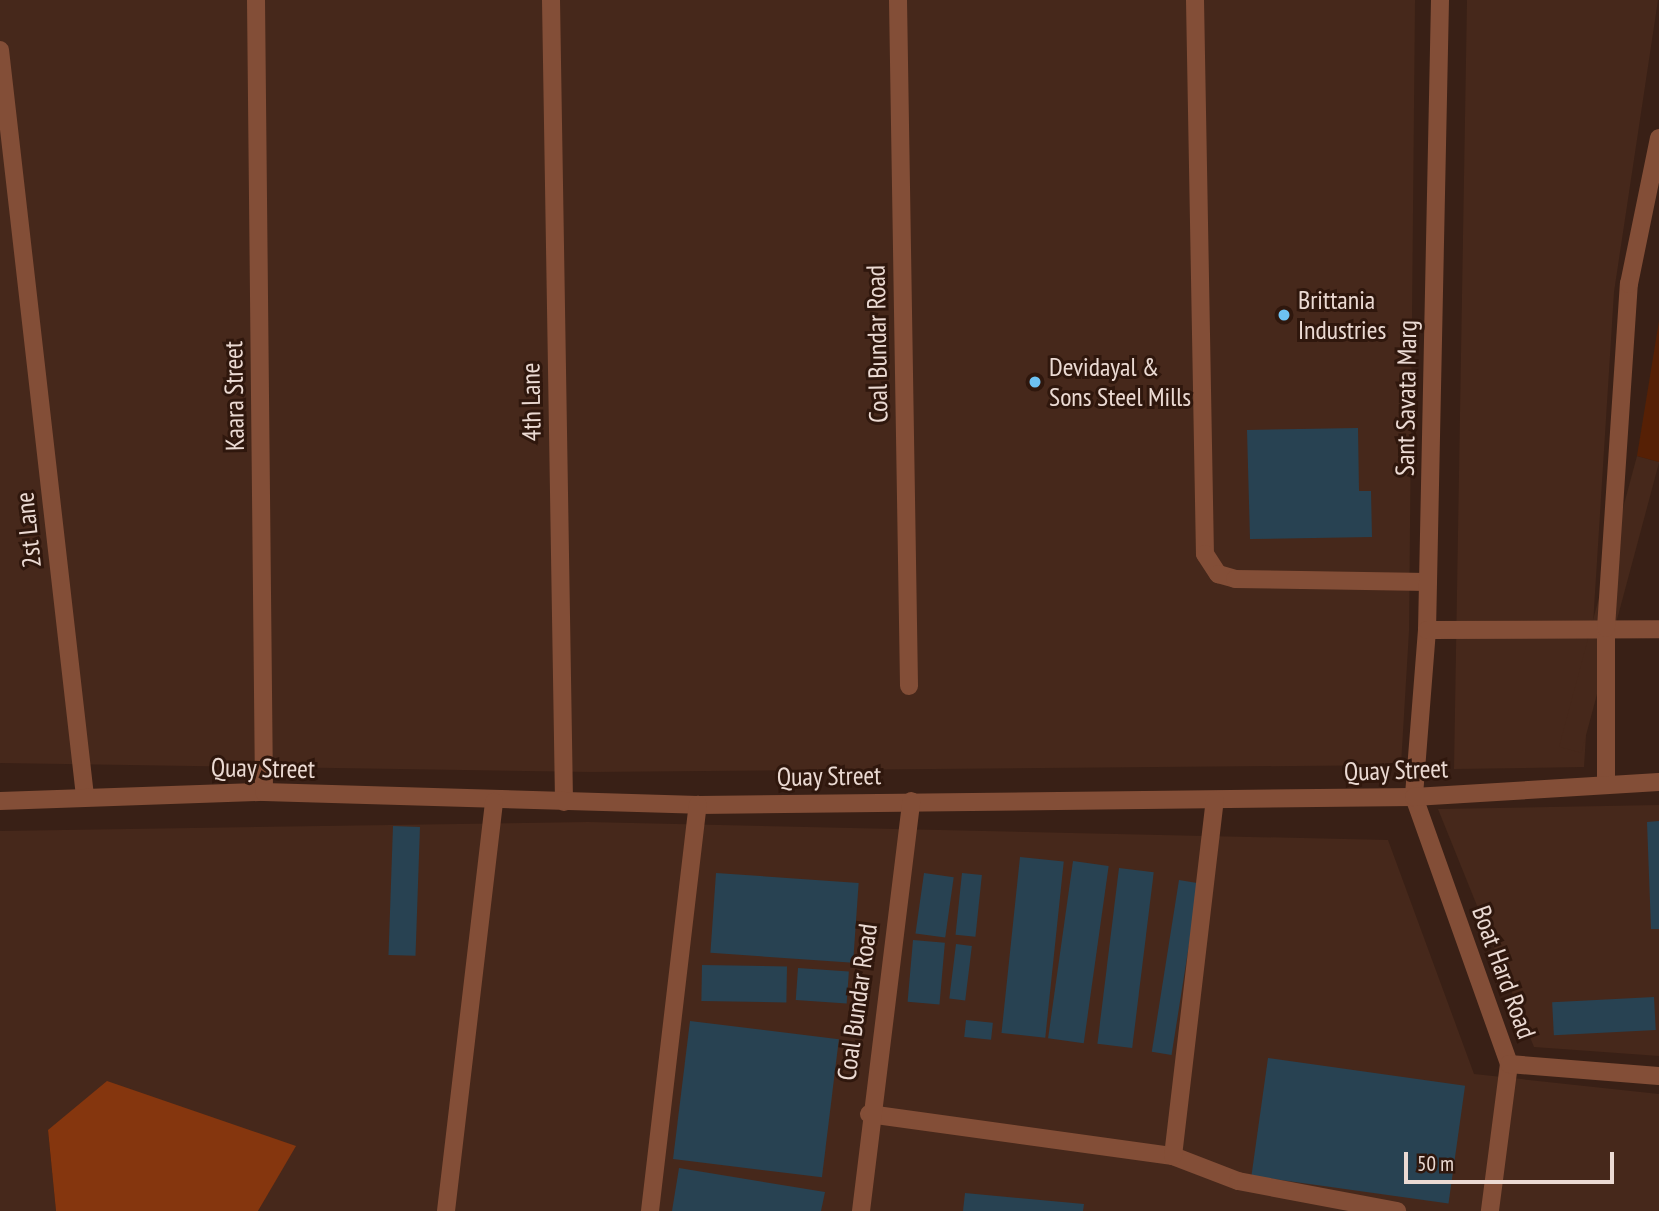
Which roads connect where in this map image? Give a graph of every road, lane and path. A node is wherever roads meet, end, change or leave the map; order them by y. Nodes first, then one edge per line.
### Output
1 (256, 0) edge
2 (551, 0) edge
3 (898, 0) edge
4 (1195, 0) edge
5 (1440, 0) edge
6 (0, 50) edge
7 (1659, 138) edge
8 (1428, 583) junction
9 (1606, 628) junction
10 (1659, 629) edge
11 (1427, 630) junction
12 (909, 686) dead end
13 (1659, 782) edge
14 (1606, 784) junction
15 (264, 792) junction
16 (85, 796) junction
17 (1414, 797) junction
18 (1215, 800) junction
19 (0, 801) edge
20 (911, 801) junction
21 (495, 802) junction
22 (564, 802) junction
23 (698, 804) junction
24 (1509, 1064) junction
25 (1659, 1076) edge
26 (869, 1114) junction
27 (1173, 1156) junction
28 (446, 1211) edge
29 (650, 1211) edge
30 (861, 1211) edge
31 (1397, 1211) edge
32 (1490, 1211) edge

1 - 15 street, Kaara Street
2 - 22 street, 4th Lane
3 - 12 street, Coal Bundar Road
4 - 8 street
5 - 8 street, Sant Savata Marg
6 - 16 street, 2st Lane
7 - 9 street
8 - 11 street, Sant Savata Marg
9 - 10 street
9 - 11 street
9 - 14 street
11 - 17 street, Sant Savata Marg
13 - 14 street, Quay Street
14 - 17 street, Quay Street
15 - 16 street, Quay Street
15 - 21 street, Quay Street
16 - 19 street, Quay Street
17 - 18 street, Quay Street
17 - 24 street, Boat Hard Road
18 - 20 street, Quay Street
18 - 27 street
20 - 23 street, Quay Street
20 - 26 street, Coal Bundar Road
21 - 22 street, Quay Street
21 - 28 street
22 - 23 street, Quay Street
23 - 29 street
24 - 25 street
24 - 32 street, Boat Hard Road
26 - 27 street
26 - 30 street, Coal Bundar Road
27 - 31 street

